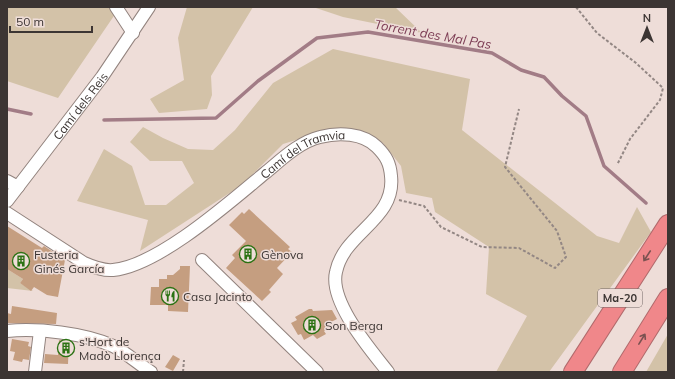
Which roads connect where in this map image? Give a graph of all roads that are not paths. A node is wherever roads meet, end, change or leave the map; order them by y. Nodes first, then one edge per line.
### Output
1 (116, 7) edge
2 (149, 7) edge
3 (133, 33) junction
4 (12, 184) edge
5 (7, 201) edge
6 (7, 213) edge
7 (668, 224) edge
8 (202, 260) dead end
9 (668, 298) edge
10 (7, 331) edge
11 (40, 331) junction
12 (35, 372) edge
13 (151, 372) edge
14 (317, 372) edge
15 (388, 372) edge
16 (573, 372) edge
17 (622, 372) edge

1 - 3 street
2 - 3 street, Camí dels Reis
3 - 4 street, Camí dels Reis
4 - 5 street, Camí dels Reis
6 - 15 street, Camí del Tramvia
7 -> 16 highway, Ma-20
8 - 14 street
17 -> 9 highway, Ma-20
10 - 11 street
11 - 12 street
11 - 13 street

